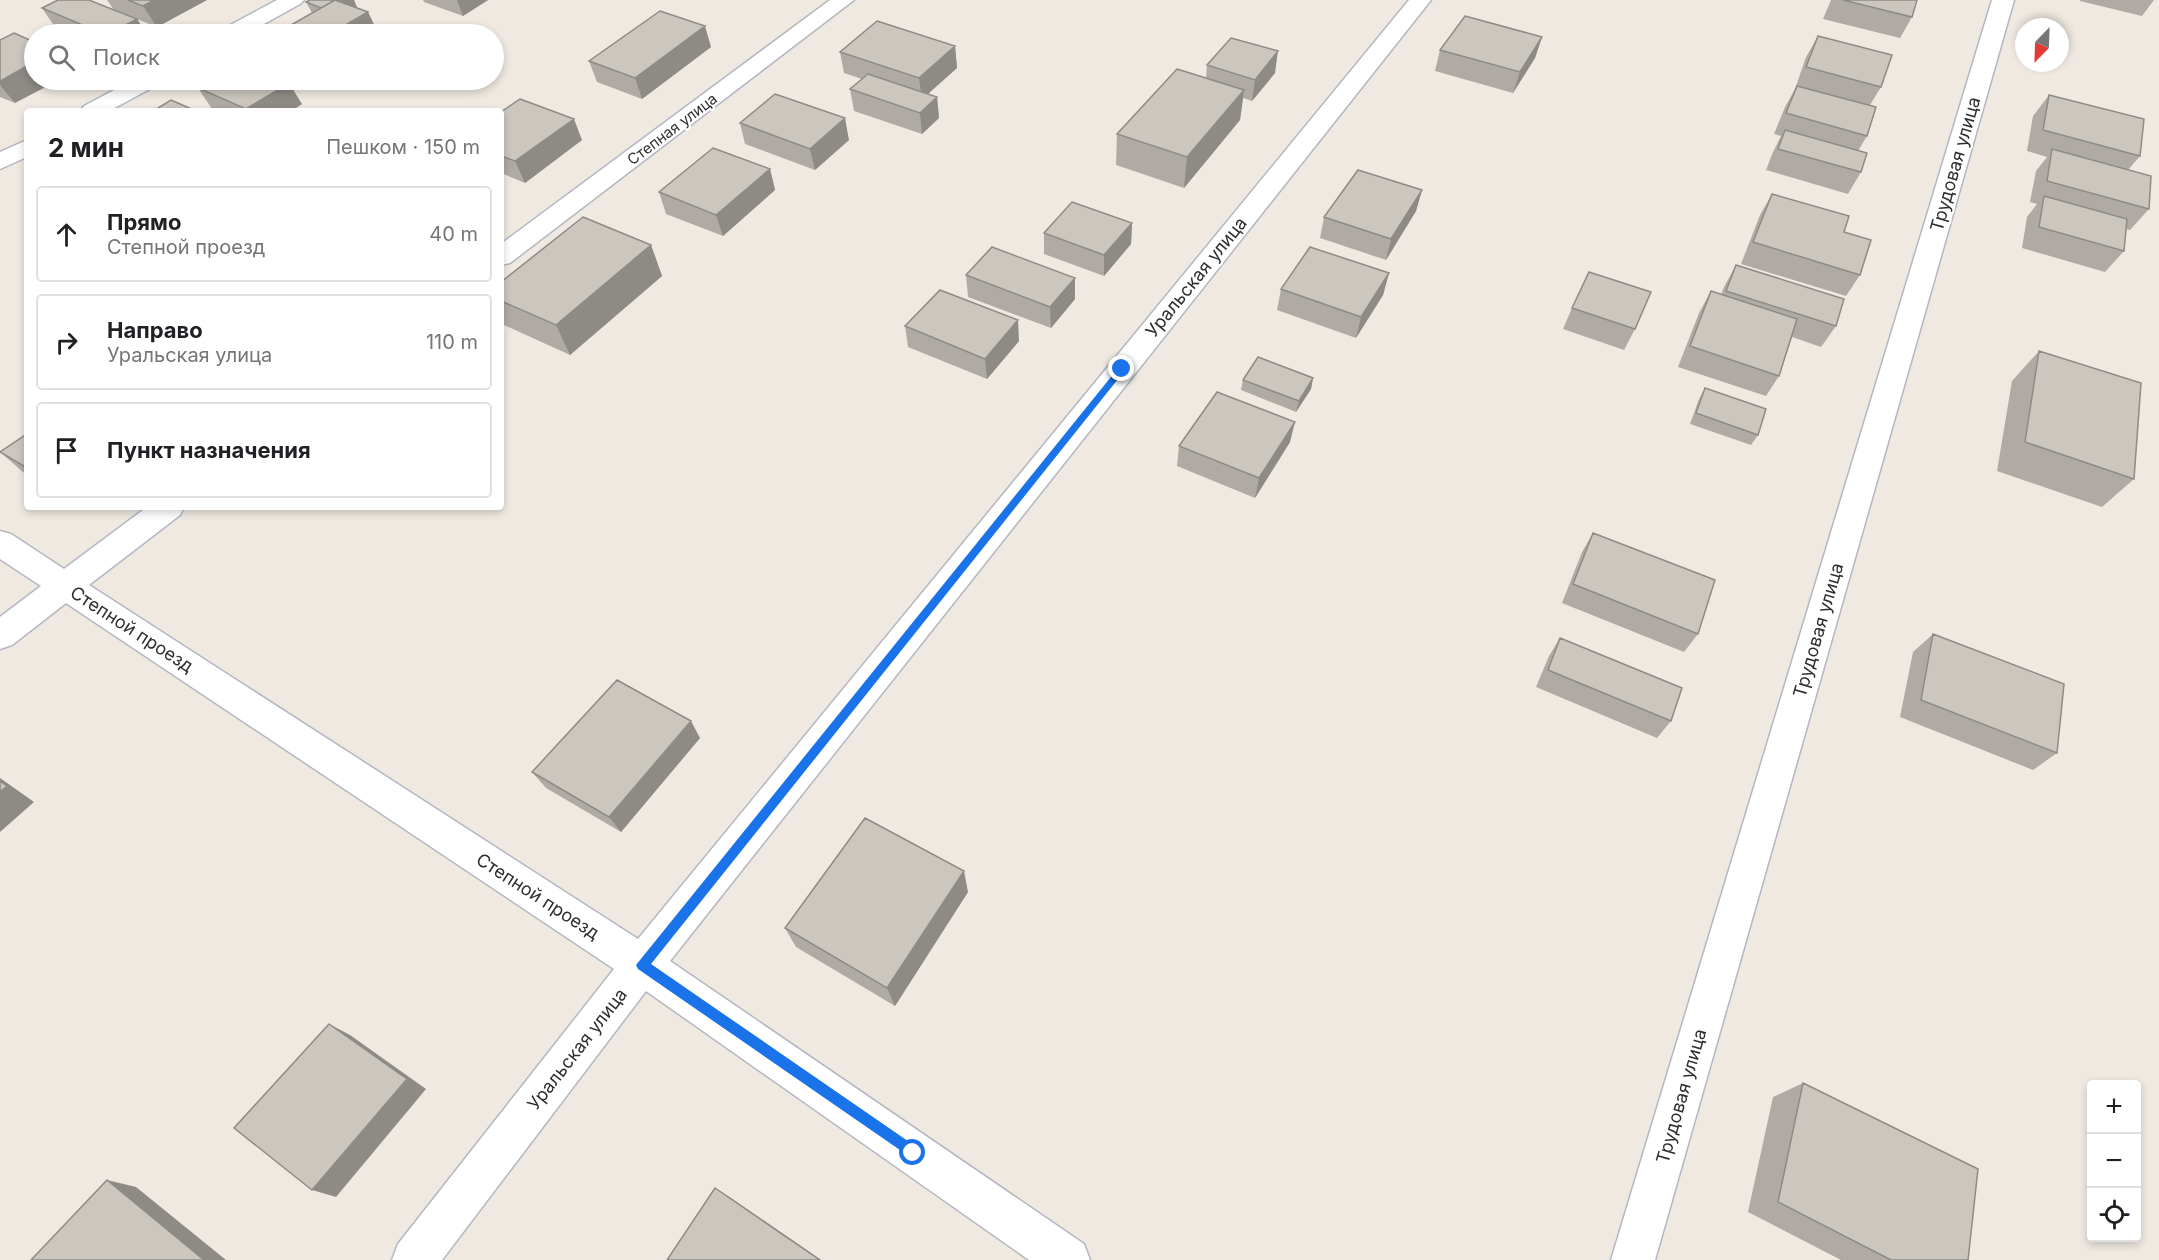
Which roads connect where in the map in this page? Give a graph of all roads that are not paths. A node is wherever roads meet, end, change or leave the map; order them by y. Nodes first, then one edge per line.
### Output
1 (293, 0) edge
2 (843, 0) edge
3 (1420, 0) edge
4 (2003, 0) edge
5 (249, 24) edge
6 (131, 90) edge
7 (98, 108) edge
8 (24, 149) edge
9 (0, 162) edge
10 (504, 255) edge
11 (165, 510) edge
12 (0, 543) edge
13 (65, 585) junction
14 (0, 635) edge
15 (642, 965) junction
16 (414, 1260) edge
17 (1068, 1260) edge
18 (1633, 1260) edge

1 - 5 street
2 - 10 street, Степная улица
3 - 15 street, Уральская улица
4 - 18 street, Трудовая улица
6 - 7 street
8 - 9 street
11 - 13 street
12 - 13 street, Степной проезд
13 - 14 street
13 - 15 street, Степной проезд
15 - 16 street, Уральская улица
15 - 17 street, Степной проезд

